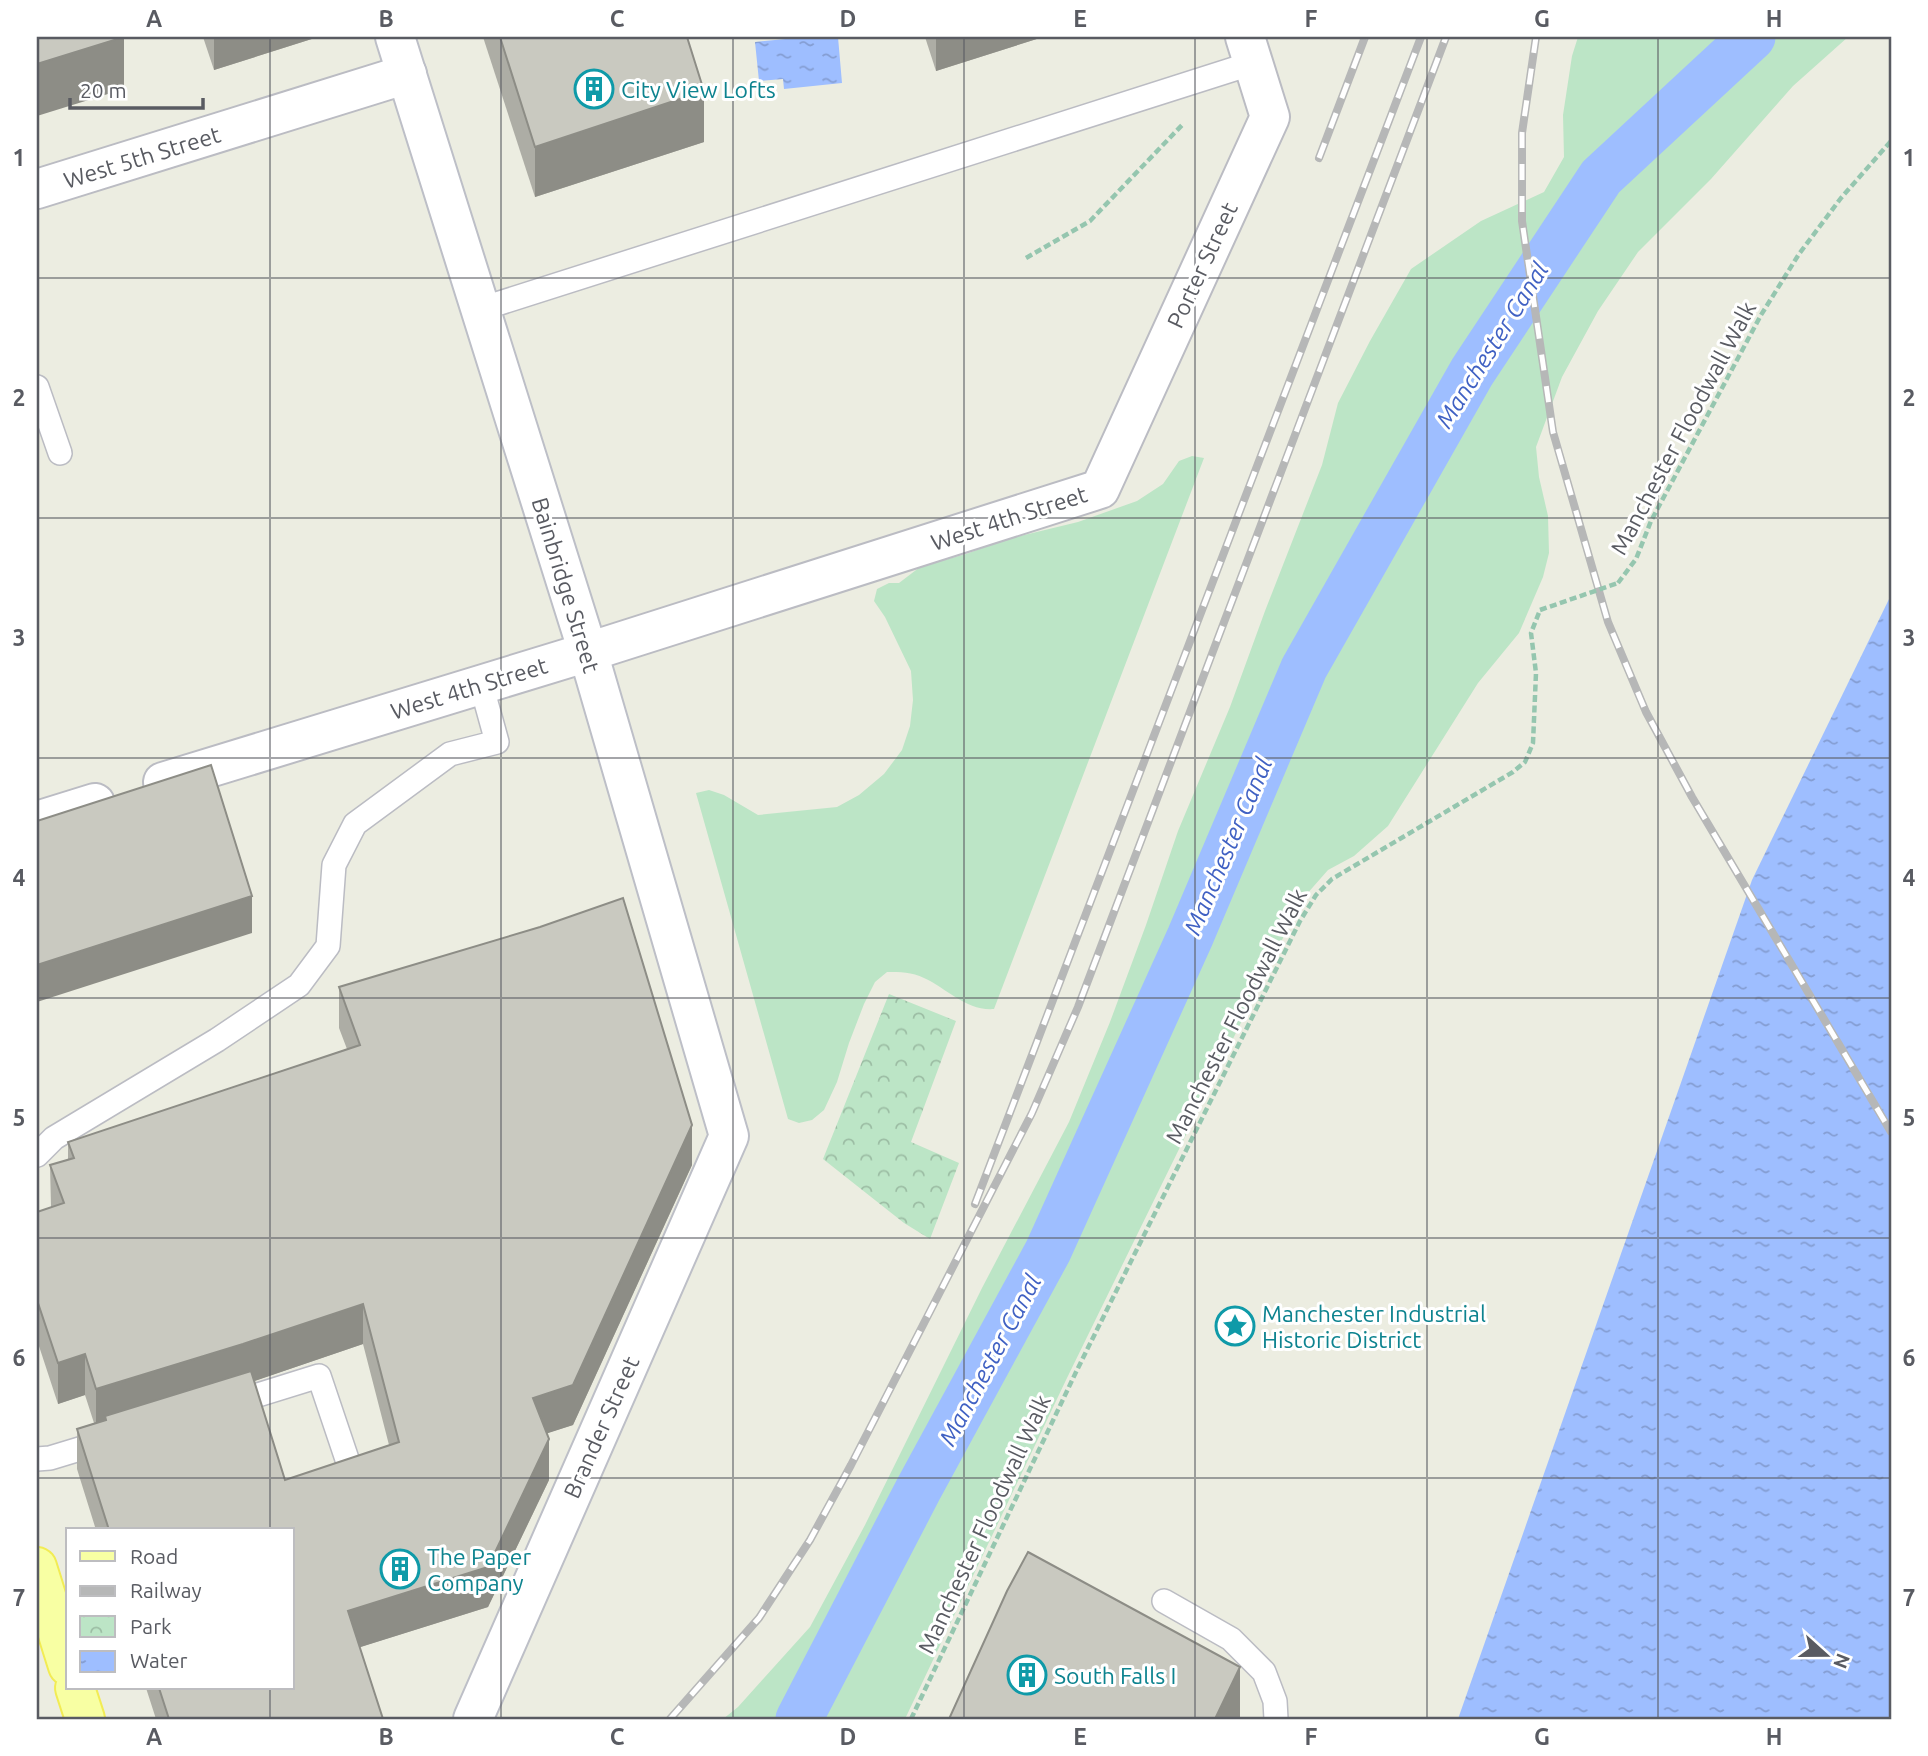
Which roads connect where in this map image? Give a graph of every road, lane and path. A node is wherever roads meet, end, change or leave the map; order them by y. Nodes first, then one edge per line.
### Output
1 (395, 37) edge
2 (1249, 50) edge
3 (407, 74) junction
4 (1183, 112) dead end
5 (1891, 141) edge
6 (37, 189) edge
7 (1026, 258) dead end
8 (481, 309) junction
9 (37, 387) edge
10 (60, 453) dead end
11 (1100, 489) joint
12 (588, 652) junction
13 (481, 684) junction
14 (37, 821) edge
15 (729, 1136) joint
16 (37, 1155) edge
17 (204, 1411) edge
18 (127, 1435) edge
19 (37, 1459) edge
20 (354, 1479) edge
21 (37, 1567) edge
22 (1164, 1601) dead end
23 (66, 1660) edge
24 (76, 1690) edge
25 (85, 1719) edge
26 (473, 1719) edge
27 (911, 1719) edge
28 (1276, 1719) edge

1 - 3 street, Bainbridge Street
2 - 8 lane
2 - 11 street, Porter Street
3 - 6 street, West 5th Street
3 - 8 street, Bainbridge Street
4 - 7 path
5 - 27 path, Manchester Floodwall Walk, bridge
8 - 12 street, Bainbridge Street
9 - 10 lane
11 - 12 street, West 4th Street
12 - 13 street, West 4th Street
12 - 15 street, Bainbridge Street
13 - 14 street, West 4th Street
13 - 16 lane
15 - 26 street, Brander Street
17 - 20 lane
18 - 19 lane
21 - 23 main road
22 - 28 lane
24 - 25 main road

